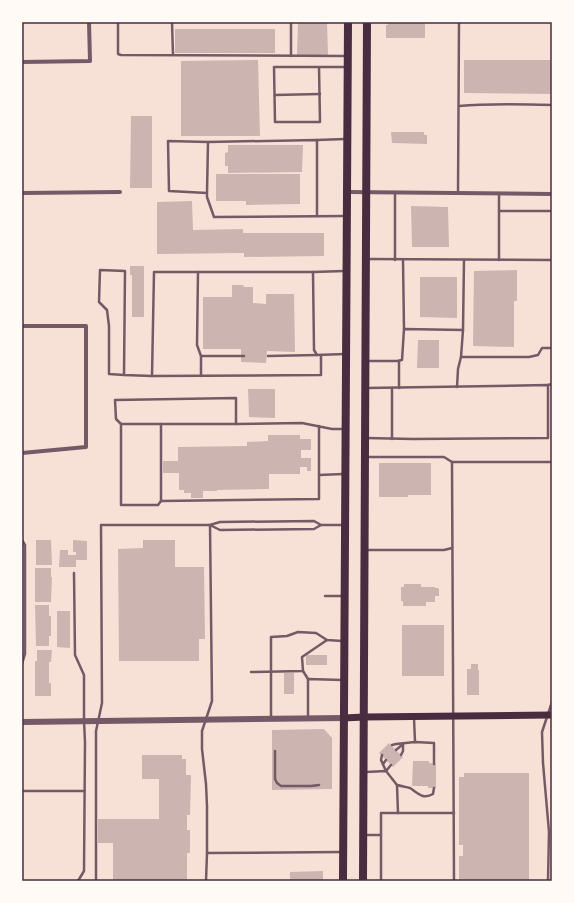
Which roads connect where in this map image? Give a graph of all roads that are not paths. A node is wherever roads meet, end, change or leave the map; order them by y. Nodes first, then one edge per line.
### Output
1 (89, 22) edge
2 (118, 22) edge
3 (172, 22) edge
4 (291, 22) edge
5 (348, 22) edge
6 (368, 22) edge
7 (459, 22) edge
8 (173, 55) junction
9 (291, 56) junction
10 (348, 56) junction
11 (22, 62) edge
12 (319, 67) junction
13 (348, 67) junction
14 (274, 94) junction
15 (320, 94) junction
16 (552, 105) edge
17 (458, 106) junction
18 (347, 139) junction
19 (317, 140) junction
20 (208, 142) junction
21 (120, 192) dead end
22 (347, 192) junction
23 (366, 192) junction
24 (22, 193) edge
25 (207, 193) junction
26 (395, 193) junction
27 (458, 193) junction
28 (499, 193) junction
29 (552, 194) edge
30 (499, 211) junction
31 (552, 211) edge
32 (317, 216) junction
33 (347, 216) junction
34 (366, 259) junction
35 (395, 260) junction
36 (404, 260) junction
37 (464, 260) junction
38 (499, 260) junction
39 (552, 260) edge
40 (347, 271) junction
41 (198, 272) junction
42 (313, 272) junction
43 (22, 326) edge
44 (404, 329) junction
45 (463, 330) junction
46 (552, 348) edge
47 (346, 354) junction
48 (317, 355) junction
49 (321, 355) junction
50 (201, 356) junction
51 (244, 356) dead end
52 (268, 356) dead end
53 (461, 357) junction
54 (366, 361) junction
55 (399, 361) junction
56 (124, 375) junction
57 (152, 376) junction
58 (201, 376) junction
59 (552, 384) edge
60 (548, 385) junction
61 (457, 387) junction
62 (365, 388) junction
63 (392, 388) junction
64 (399, 388) junction
65 (121, 424) junction
66 (161, 424) junction
67 (236, 424) junction
68 (319, 426) junction
69 (346, 429) junction
70 (365, 438) junction
71 (392, 439) junction
72 (22, 453) edge
73 (365, 457) junction
74 (452, 462) junction
75 (552, 462) edge
76 (346, 474) junction
77 (319, 475) junction
78 (161, 501) junction
79 (210, 525) junction
80 (321, 525) junction
81 (345, 525) junction
82 (22, 540) edge
83 (452, 548) junction
84 (365, 550) junction
85 (74, 573) dead end
86 (325, 596) dead end
87 (345, 596) junction
88 (327, 640) junction
89 (345, 641) junction
90 (22, 664) edge
91 (303, 671) junction
92 (251, 672) dead end
93 (270, 672) junction
94 (308, 679) junction
95 (344, 680) junction
96 (552, 702) edge
97 (550, 715) edge
98 (414, 716) junction
99 (454, 716) junction
100 (364, 717) junction
101 (308, 718) junction
102 (344, 718) junction
103 (206, 720) junction
104 (272, 720) junction
105 (84, 721) junction
106 (99, 721) junction
107 (22, 722) edge
108 (414, 742) junction
109 (403, 744) junction
110 (392, 745) dead end
111 (396, 750) dead end
112 (275, 751) dead end
113 (382, 755) dead end
114 (401, 755) dead end
115 (386, 760) dead end
116 (382, 764) junction
117 (434, 764) dead end
118 (391, 765) dead end
119 (386, 771) junction
120 (363, 772) junction
121 (319, 785) dead end
122 (397, 785) junction
123 (434, 788) dead end
124 (22, 791) edge
125 (84, 791) junction
126 (398, 813) junction
127 (454, 813) junction
128 (363, 835) junction
129 (380, 835) junction
130 (207, 852) junction
131 (343, 852) junction
132 (78, 881) edge
133 (96, 881) edge
134 (206, 881) edge
135 (343, 881) edge
136 (363, 881) edge
137 (380, 881) edge
138 (454, 881) edge
139 (548, 881) edge

1 - 11 street
2 - 8 lane
3 - 8 lane
4 - 9 lane
5 - 10 main road
6 - 23 main road
7 - 17 lane
8 - 9 lane
9 - 10 lane
10 - 13 main road
12 - 13 lane
12 - 14 lane
12 - 15 lane
13 - 18 main road
14 - 15 lane
14 - 15 lane
16 - 17 lane
17 - 27 lane
18 - 19 lane
18 - 22 main road
19 - 20 lane
19 - 32 lane
20 - 25 lane
20 - 25 lane
21 - 24 street
22 - 23 street
22 - 33 main road
23 - 26 street
23 - 34 main road
25 - 32 lane
26 - 27 street
26 - 35 lane
27 - 28 street
28 - 29 street
28 - 30 lane
30 - 31 lane
30 - 38 lane
32 - 33 lane
33 - 40 main road
34 - 35 lane
34 - 54 main road
35 - 36 lane
36 - 37 lane
36 - 44 lane
37 - 38 lane
37 - 45 lane
38 - 39 lane
40 - 42 lane
40 - 47 main road
41 - 42 lane
41 - 50 lane
41 - 57 lane
42 - 48 lane
43 - 72 street
44 - 45 lane
44 - 55 lane
45 - 53 lane
46 - 53 lane
47 - 49 lane
47 - 69 main road
48 - 49 lane
48 - 52 lane
49 - 58 lane
50 - 51 lane
50 - 58 lane
53 - 61 lane
54 - 55 lane
54 - 62 main road
55 - 64 lane
56 - 56 lane
56 - 57 lane
57 - 58 lane
59 - 60 lane
60 - 61 lane
60 - 71 lane
61 - 64 lane
62 - 63 lane
62 - 70 main road
63 - 64 lane
63 - 71 lane
65 - 66 lane
65 - 67 lane
65 - 78 lane
66 - 67 lane
66 - 78 lane
67 - 68 lane
68 - 69 lane
68 - 77 lane
69 - 76 main road
70 - 71 lane
70 - 73 main road
73 - 74 lane
73 - 84 main road
74 - 75 lane
74 - 83 lane
76 - 77 lane
76 - 81 main road
77 - 78 lane
79 - 80 lane
79 - 80 lane
79 - 103 lane
79 - 106 lane
80 - 81 lane
81 - 87 main road
82 - 90 lane
83 - 84 lane
83 - 99 lane
84 - 100 main road
85 - 105 lane
86 - 87 lane
87 - 89 main road
88 - 89 lane
88 - 91 lane
88 - 93 lane
89 - 95 main road
91 - 93 lane
91 - 94 lane
92 - 93 lane
93 - 104 lane
94 - 95 lane
94 - 101 lane
95 - 102 main road
96 - 97 lane
97 - 99 main road
97 - 139 lane
98 - 99 main road
98 - 100 main road
98 - 108 lane
99 - 127 lane
100 - 102 main road
100 - 120 main road
101 - 102 street
101 - 104 street
102 - 131 main road
103 - 104 street
103 - 106 street
103 - 130 lane
105 - 106 street
105 - 107 street
105 - 125 lane
106 - 133 lane
108 - 109 lane
108 - 117 lane
109 - 110 lane
109 - 111 lane
109 - 114 lane
112 - 121 lane
113 - 116 lane
115 - 116 lane
116 - 119 lane
118 - 119 lane
119 - 120 lane
119 - 122 lane
120 - 128 main road
122 - 123 lane
122 - 126 lane
124 - 125 lane
125 - 132 lane
126 - 127 lane
126 - 129 lane
127 - 138 lane
128 - 129 lane
128 - 136 main road
129 - 137 lane
130 - 131 lane
130 - 134 lane
131 - 135 main road

